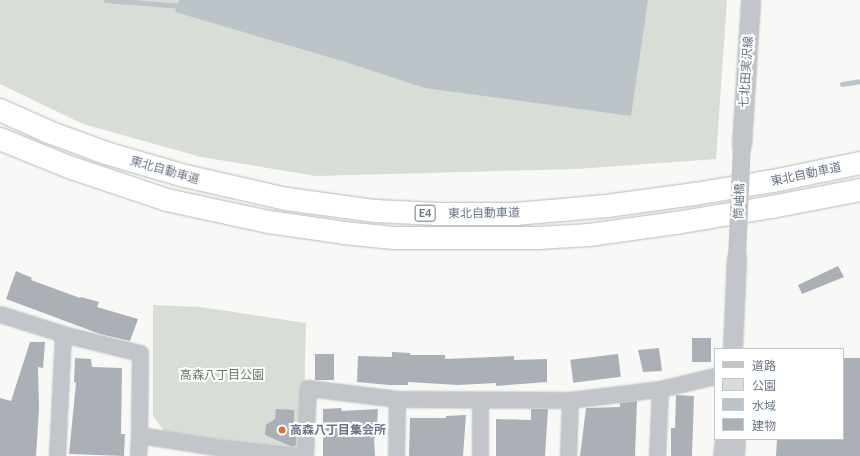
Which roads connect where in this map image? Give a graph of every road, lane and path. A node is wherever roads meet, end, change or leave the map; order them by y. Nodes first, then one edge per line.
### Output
1 (751, 0) edge
2 (0, 110) edge
3 (0, 139) edge
4 (742, 145) joint
5 (860, 162) edge
6 (860, 190) edge
7 (0, 314) edge
8 (63, 334) junction
9 (733, 348) edge
10 (714, 376) edge
11 (660, 389) junction
12 (397, 399) junction
13 (480, 400) junction
14 (570, 400) junction
15 (139, 435) junction
16 (723, 440) edge
17 (737, 440) edge
18 (222, 452) edge
19 (57, 456) edge
20 (138, 456) edge
21 (296, 456) edge
22 (305, 456) edge
23 (396, 456) edge
24 (480, 456) edge
25 (568, 456) edge
26 (656, 456) edge
27 (721, 456) edge
28 (736, 456) edge

1 - 4 street, 七北田実沢線
2 - 5 highway, 東北自動車道 / E4
3 - 6 highway, E4
4 - 9 street, 筒岫橋, bridge
7 - 8 street
8 - 15 street
8 - 19 street
10 - 11 street
11 - 14 street
11 - 26 street
12 - 13 street
12 - 22 street
12 - 23 street
13 - 14 street
13 - 24 street
14 - 25 street
15 - 18 street
15 - 20 street
16 - 27 street
17 - 28 street
18 - 21 street

